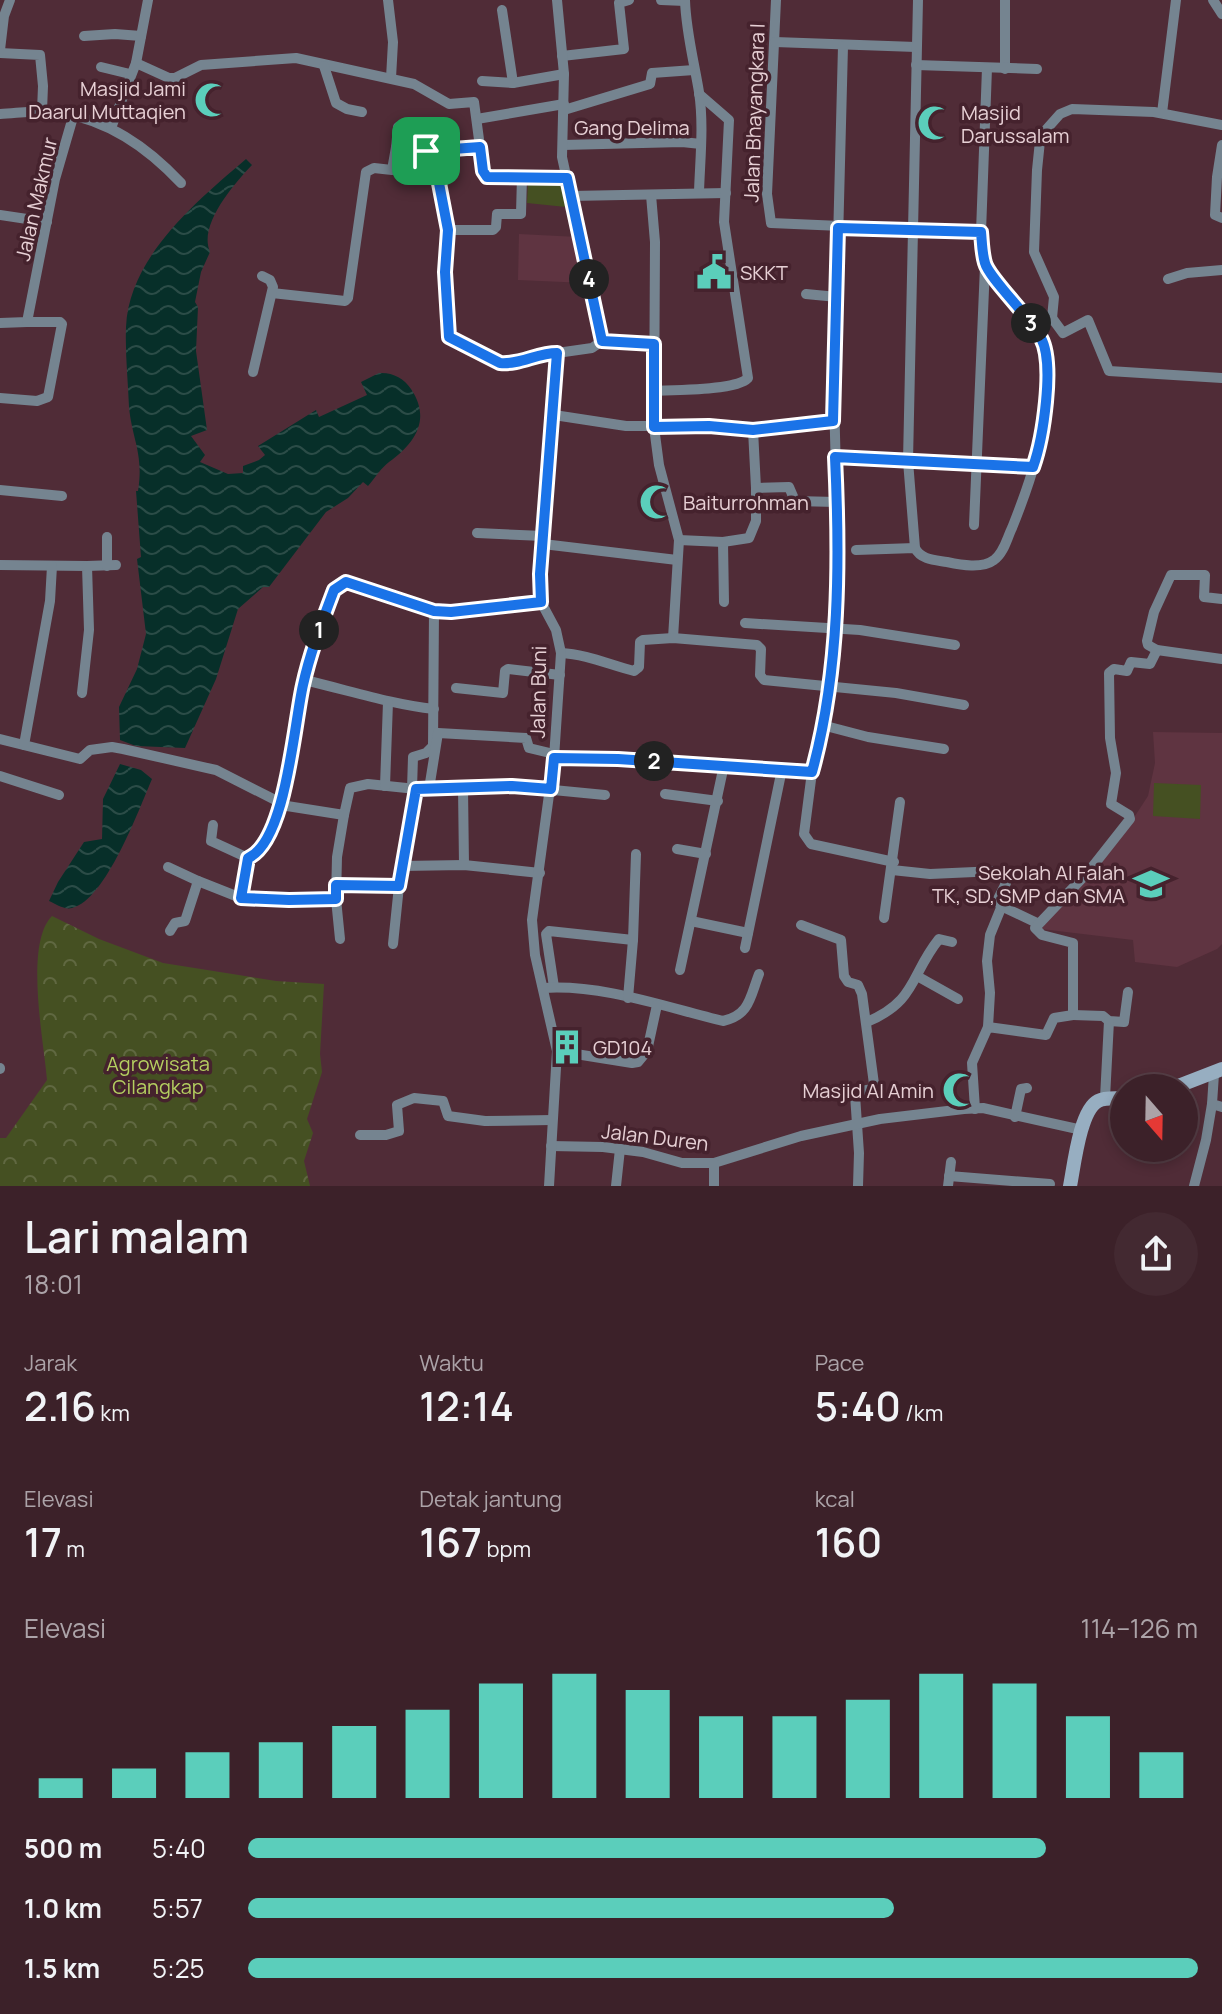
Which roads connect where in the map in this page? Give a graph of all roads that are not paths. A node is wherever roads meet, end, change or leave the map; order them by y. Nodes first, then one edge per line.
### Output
1 (10, 0) edge
2 (148, 0) edge
3 (388, 0) edge
4 (557, 0) edge
5 (629, 0) edge
6 (661, 0) edge
7 (685, 0) edge
8 (776, 0) edge
9 (918, 0) edge
10 (1005, 0) edge
11 (1176, 0) edge
12 (1213, 0) edge
13 (502, 10) dead end
14 (1222, 14) edge
15 (84, 36) dead end
16 (141, 36) junction
17 (775, 42) junction
18 (843, 46) junction
19 (916, 47) junction
20 (0, 52) edge
21 (562, 56) junction
22 (136, 63) junction
23 (916, 65) junction
24 (324, 66) junction
25 (101, 67) dead end
26 (987, 68) junction
27 (1005, 69) junction
28 (1037, 69) dead end
29 (694, 70) junction
30 (130, 74) junction
31 (564, 74) junction
32 (391, 78) junction
33 (482, 81) dead end
34 (513, 83) junction
35 (699, 94) junction
36 (564, 107) junction
37 (42, 111) junction
38 (362, 112) dead end
39 (1162, 113) junction
40 (0, 114) edge
41 (73, 117) junction
42 (477, 119) junction
43 (1222, 125) edge
44 (398, 127) dead end
45 (111, 128) junction
46 (701, 144) junction
47 (563, 145) junction
48 (1222, 145) edge
49 (480, 147) junction
50 (396, 148) junction
51 (426, 151) junction
52 (522, 176) junction
53 (567, 178) junction
54 (181, 183) dead end
55 (699, 192) junction
56 (726, 193) junction
57 (651, 195) junction
58 (571, 196) junction
59 (0, 215) edge
60 (1219, 216) edge
61 (47, 222) junction
62 (838, 228) junction
63 (914, 228) junction
64 (448, 230) junction
65 (981, 232) junction
66 (985, 266) junction
67 (1222, 270) edge
68 (262, 276) dead end
69 (1168, 279) dead end
70 (272, 293) junction
71 (806, 294) dead end
72 (837, 297) junction
73 (1052, 318) junction
74 (27, 322) junction
75 (0, 323) edge
76 (1036, 330) junction
77 (602, 341) junction
78 (654, 344) junction
79 (557, 353) junction
80 (253, 372) dead end
81 (1222, 378) edge
82 (652, 391) junction
83 (0, 398) edge
84 (554, 415) junction
85 (833, 421) junction
86 (654, 427) junction
87 (753, 430) junction
88 (835, 457) junction
89 (908, 461) junction
90 (977, 464) junction
91 (1033, 467) junction
92 (756, 488) junction
93 (0, 490) edge
94 (62, 496) dead end
95 (836, 502) junction
96 (974, 525) dead end
97 (477, 533) dead end
98 (107, 537) dead end
99 (543, 540) junction
100 (679, 540) junction
101 (723, 542) junction
102 (915, 548) junction
103 (856, 550) dead end
104 (677, 560) junction
105 (0, 565) edge
106 (52, 566) junction
107 (87, 566) junction
108 (1222, 599) edge
109 (541, 602) junction
110 (724, 602) dead end
111 (434, 611) junction
112 (745, 623) dead end
113 (835, 627) junction
114 (673, 638) junction
115 (955, 645) dead end
116 (1157, 650) junction
117 (561, 653) junction
118 (1222, 659) edge
119 (560, 675) junction
120 (304, 680) junction
121 (828, 687) junction
122 (456, 688) dead end
123 (82, 693) dead end
124 (388, 702) junction
125 (964, 705) dead end
126 (434, 709) junction
127 (822, 725) junction
128 (0, 739) edge
129 (24, 745) junction
130 (944, 749) dead end
131 (554, 756) junction
132 (724, 765) junction
133 (782, 769) junction
134 (812, 772) junction
135 (0, 776) edge
136 (385, 786) junction
137 (463, 788) junction
138 (414, 789) junction
139 (429, 789) junction
140 (551, 789) junction
141 (665, 794) dead end
142 (59, 795) dead end
143 (605, 795) dead end
144 (279, 801) junction
145 (718, 801) junction
146 (900, 802) dead end
147 (344, 815) junction
148 (213, 825) dead end
149 (677, 849) dead end
150 (636, 854) dead end
151 (706, 854) junction
152 (248, 858) junction
153 (464, 865) junction
154 (402, 866) junction
155 (893, 866) junction
156 (168, 867) dead end
157 (540, 873) junction
158 (198, 881) junction
159 (336, 885) junction
160 (399, 886) junction
161 (241, 898) junction
162 (336, 899) junction
163 (1001, 906) junction
164 (884, 918) dead end
165 (691, 921) junction
166 (1037, 923) junction
167 (801, 925) dead end
168 (170, 931) dead end
169 (748, 933) junction
170 (340, 939) dead end
171 (633, 940) junction
172 (952, 942) dead end
173 (393, 944) dead end
174 (745, 948) dead end
175 (680, 970) dead end
176 (759, 974) dead end
177 (917, 976) junction
178 (548, 988) junction
179 (1128, 992) dead end
180 (628, 998) junction
181 (958, 999) dead end
182 (657, 1005) junction
183 (1073, 1015) junction
184 (1109, 1021) junction
185 (867, 1022) junction
186 (988, 1027) junction
187 (557, 1051) junction
188 (1218, 1072) edge
189 (1198, 1079) edge
190 (1027, 1088) dead end
191 (1105, 1098) junction
192 (1110, 1098) edge
193 (1217, 1106) edge
194 (975, 1109) junction
195 (1015, 1117) junction
196 (552, 1120) junction
197 (857, 1124) junction
198 (1082, 1130) junction
199 (360, 1135) dead end
200 (551, 1146) junction
201 (620, 1149) junction
202 (951, 1162) dead end
203 (714, 1163) junction
204 (948, 1181) edge
205 (549, 1186) edge
206 (616, 1186) edge
207 (714, 1186) edge
208 (858, 1186) edge
209 (1049, 1186) edge
210 (1070, 1186) edge
211 (1194, 1186) edge

1 - 20 street
2 - 16 street
3 - 32 street
4 - 21 street
5 - 21 street
6 - 7 street
7 - 29 street
8 - 17 street, Jalan Bhayangkara I
9 - 19 street
10 - 27 street
11 - 39 street
12 - 14 street
13 - 34 street
15 - 16 street
16 - 22 street
17 - 18 street
17 - 62 street, Jalan Bhayangkara I
18 - 19 street
18 - 62 street
19 - 23 street
20 - 37 street
21 - 31 street
22 - 24 street
22 - 30 street
23 - 26 street
23 - 63 street
24 - 32 street
24 - 38 street
25 - 30 street
26 - 27 street
26 - 65 street
27 - 28 street
29 - 35 street
29 - 36 street
30 - 45 street
31 - 34 street
31 - 36 street
32 - 42 street
33 - 34 street
35 - 46 street
35 - 56 street
36 - 42 street
36 - 47 street
37 - 40 street
37 - 41 street
39 - 43 street
39 - 73 street
41 - 45 street, Jalan Makmur
41 - 61 street, Jalan Makmur
42 - 49 street
44 - 50 street
45 - 54 street, Jalan Makmur
46 - 47 street, Gang Delima
46 - 55 street
47 - 53 street
48 - 60 street
49 - 51 street
49 - 52 street
50 - 51 street
50 - 70 street
51 - 64 street
52 - 53 street
52 - 64 street
53 - 58 street
55 - 56 street
55 - 57 street
56 - 82 street
57 - 58 street
57 - 78 street
58 - 77 street
59 - 61 street
61 - 74 street, Jalan Makmur
62 - 63 street
62 - 72 street
63 - 65 street
63 - 89 street
64 - 79 street
65 - 66 street
66 - 76 street
66 - 90 street
67 - 69 street
68 - 70 street
70 - 80 street
71 - 72 street
72 - 85 street
73 - 76 street
73 - 81 street
74 - 75 street
74 - 83 street
76 - 91 street
77 - 78 street
77 - 79 street
78 - 82 street
79 - 84 street, Jalan Buni
82 - 86 street
84 - 86 street
84 - 99 street, Jalan Buni
85 - 87 street
85 - 88 street
86 - 87 street
86 - 100 street
87 - 92 street
88 - 89 street
88 - 95 street
89 - 90 street
89 - 102 street
90 - 91 street
90 - 96 street
91 - 102 street
92 - 95 street
92 - 101 street
93 - 94 street
95 - 113 street
97 - 99 street
98 - 107 street
99 - 104 street
99 - 109 street, Jalan Buni
100 - 101 street
100 - 104 street
101 - 110 street
102 - 103 street
104 - 114 street
105 - 106 street
106 - 107 street
106 - 129 street
107 - 123 street
108 - 116 street
109 - 111 street
109 - 117 street, Jalan Buni
111 - 120 street
111 - 126 street
112 - 113 street
113 - 115 street
113 - 121 street
114 - 117 street
114 - 121 street
116 - 118 street
116 - 166 street
117 - 119 street, Jalan Buni
119 - 122 street
119 - 131 street, Jalan Buni
120 - 124 street
120 - 144 street
121 - 125 street
121 - 127 street
124 - 126 street
124 - 136 street
126 - 138 street
127 - 130 street
127 - 134 street
128 - 129 street
129 - 144 street
131 - 132 street
131 - 139 street
131 - 140 street, Jalan Buni
132 - 133 street
132 - 145 street
133 - 134 street
133 - 169 street
134 - 155 street
135 - 142 street
136 - 138 street
136 - 147 street
137 - 139 street
137 - 140 street
137 - 153 street
138 - 139 street
138 - 154 street
140 - 143 street
140 - 157 street, Jalan Buni
141 - 145 street
144 - 147 street
144 - 152 street
145 - 151 street
146 - 155 street
147 - 159 street
148 - 152 street
149 - 151 street
150 - 171 street
151 - 165 street
152 - 161 street
153 - 154 street
153 - 157 street
154 - 160 street
155 - 163 street
155 - 164 street
156 - 158 street
157 - 178 street, Jalan Buni
158 - 161 street
158 - 168 street
159 - 160 street
159 - 162 street
160 - 173 street
161 - 162 street
162 - 170 street
163 - 166 street
163 - 186 street
165 - 169 street
165 - 175 street
166 - 183 street
167 - 185 street
169 - 174 street
171 - 178 street
171 - 180 street
172 - 177 street
176 - 182 street
177 - 181 street
177 - 185 street
178 - 180 street
178 - 187 street, Jalan Buni
179 - 184 street
180 - 182 street
182 - 187 street
183 - 184 street
183 - 186 street
184 - 191 street
185 - 197 street
186 - 194 street
187 - 196 street, Jalan Buni
188 - 189 street
188 - 193 street
190 - 195 street
191 - 192 street
191 - 198 street
193 - 211 street
194 - 195 street, Jalan Duren
194 - 197 street, Jalan Duren
195 - 198 street, Jalan Duren
196 - 199 street
196 - 200 street, Jalan Buni
197 - 203 street, Jalan Duren
197 - 208 street
198 - 210 street
200 - 201 street, Jalan Duren
200 - 205 street, Jalan Buni
201 - 203 street, Jalan Duren
201 - 206 street
202 - 204 street
203 - 207 street
204 - 209 street

